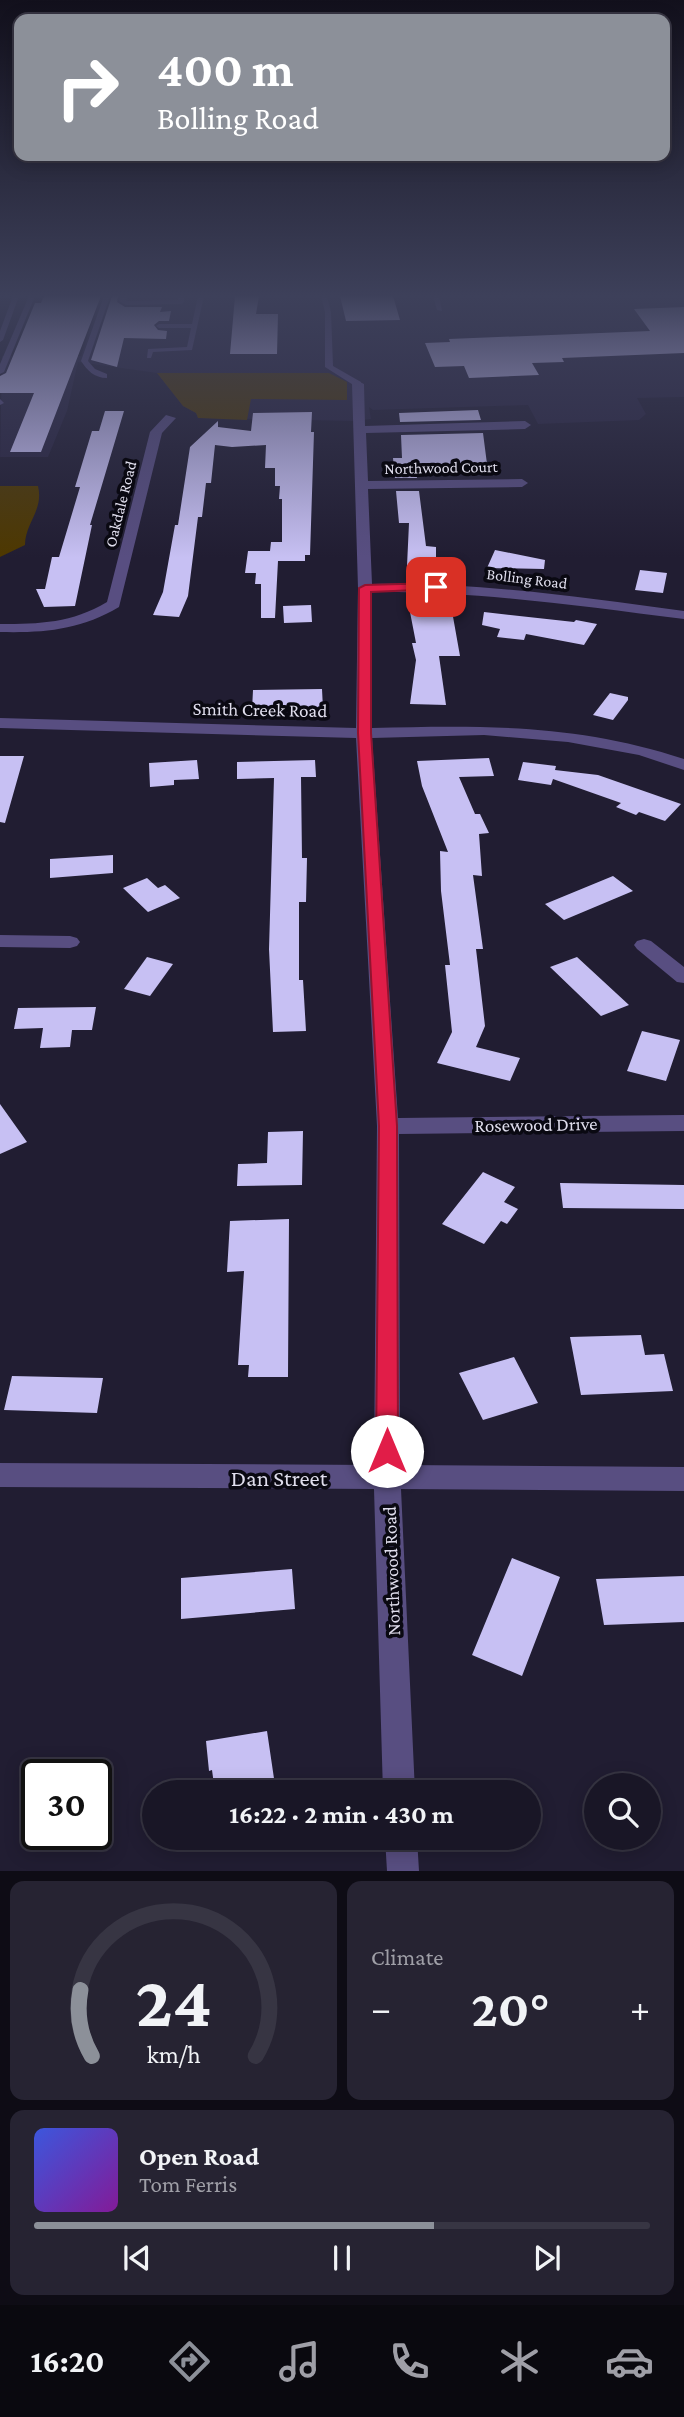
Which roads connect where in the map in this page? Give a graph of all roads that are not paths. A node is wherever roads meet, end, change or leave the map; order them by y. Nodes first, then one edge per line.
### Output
1 (358, 384) edge
2 (170, 418) dead end
3 (526, 425) dead end
4 (360, 430) junction
5 (522, 483) dead end
6 (360, 485) junction
7 (365, 588) junction
8 (684, 615) edge
9 (0, 628) edge
10 (0, 723) edge
11 (364, 733) junction
12 (684, 765) edge
13 (0, 941) edge
14 (70, 942) dead end
15 (644, 945) dead end
16 (684, 977) edge
17 (684, 1123) edge
18 (388, 1126) junction
19 (0, 1475) edge
20 (387, 1479) junction
21 (684, 1479) edge
22 (399, 1780) edge
23 (401, 1850) edge
24 (402, 1871) edge

1 - 4 street, Northwood Road
2 - 9 street, Oakdale Road
3 - 4 street
4 - 6 street, Northwood Road
5 - 6 street, Northwood Court
6 - 7 street, Northwood Road
7 - 8 street, Bolling Road
7 - 11 street, Northwood Road
10 - 11 street, Smith Creek Road
11 - 12 street, Smith Creek Road
11 - 18 street, Northwood Road
13 - 14 street
15 - 16 street
17 - 18 street, Rosewood Drive
18 - 20 street, Northwood Road
19 - 20 street, Dan Street
20 - 21 street, Dan Street
20 - 22 street, Northwood Road
23 - 24 street

